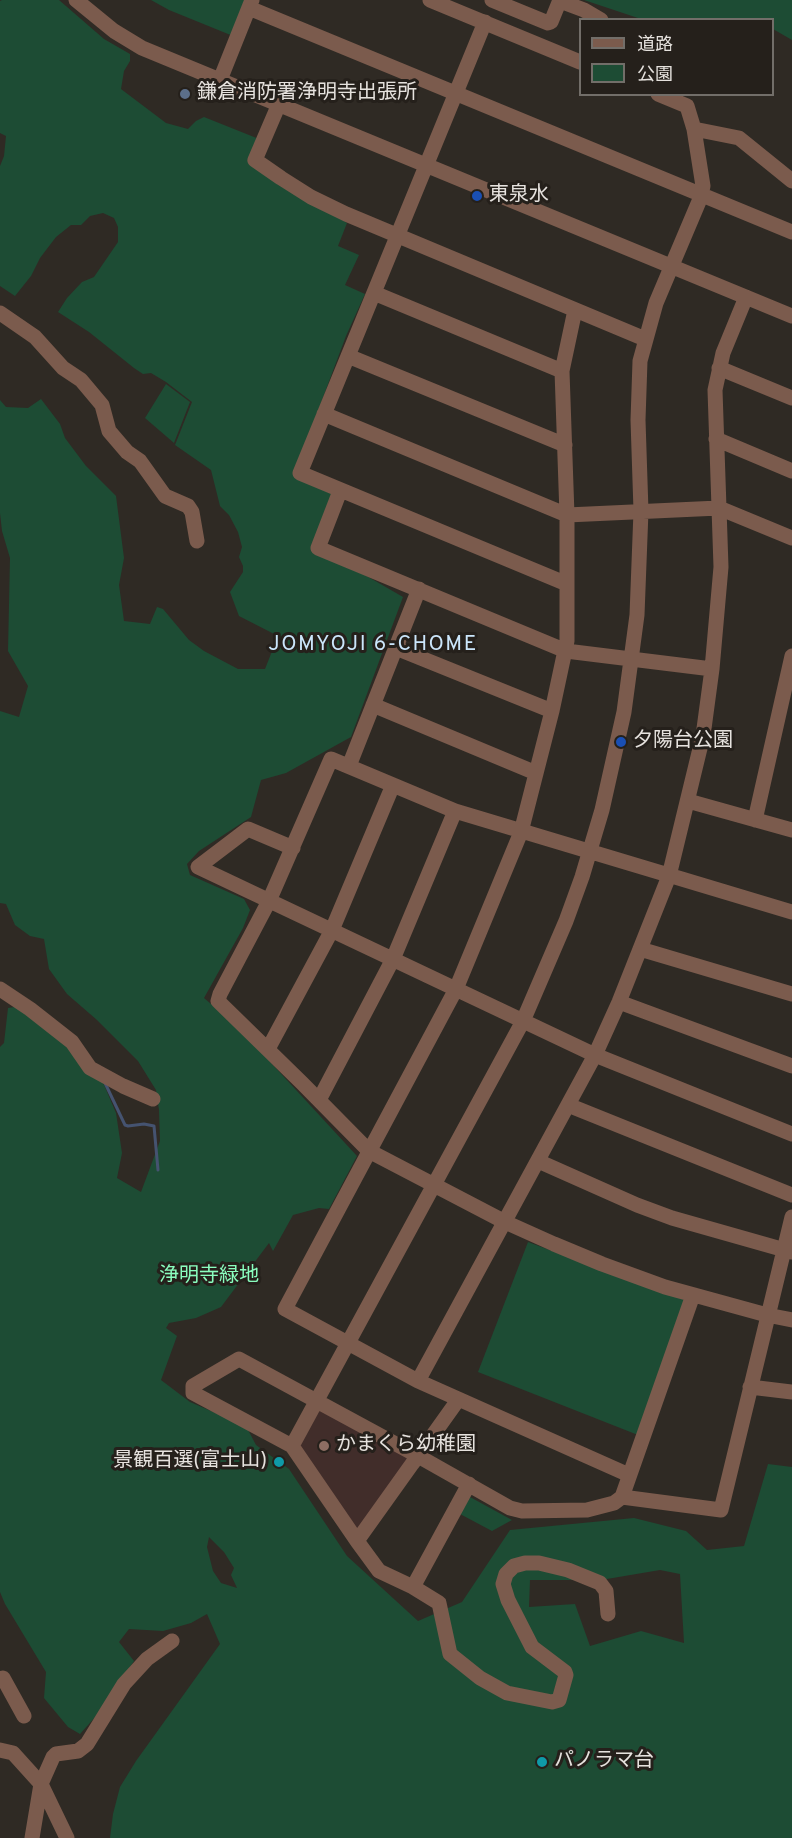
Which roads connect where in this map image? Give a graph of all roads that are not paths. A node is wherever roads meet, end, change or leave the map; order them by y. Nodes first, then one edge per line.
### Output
1 (76, 0) edge
2 (430, 0) edge
3 (492, 0) edge
4 (560, 1) edge
5 (250, 4) edge
6 (598, 18) edge
7 (485, 22) junction
8 (579, 62) edge
9 (220, 80) junction
10 (456, 93) junction
11 (663, 96) edge
12 (279, 104) junction
13 (693, 129) junction
14 (427, 165) junction
15 (792, 181) edge
16 (701, 195) junction
17 (792, 232) edge
18 (398, 236) junction
19 (672, 266) junction
20 (374, 293) junction
21 (746, 297) junction
22 (575, 310) junction
23 (0, 313) edge
24 (792, 316) edge
25 (645, 339) junction
26 (348, 356) junction
27 (719, 368) junction
28 (562, 371) junction
29 (792, 398) edge
30 (324, 414) junction
31 (716, 439) junction
32 (565, 446) junction
33 (792, 471) edge
34 (340, 491) junction
35 (719, 508) junction
36 (641, 511) junction
37 (567, 515) junction
38 (792, 538) edge
39 (197, 541) dead end
40 (567, 584) junction
41 (419, 590) junction
42 (396, 648) junction
43 (566, 651) junction
44 (792, 656) edge
45 (632, 658) junction
46 (712, 669) junction
47 (373, 705) junction
48 (552, 711) junction
49 (349, 766) junction
50 (536, 772) junction
51 (393, 785) junction
52 (688, 801) junction
53 (455, 811) junction
54 (755, 820) junction
55 (792, 830) edge
56 (521, 832) junction
57 (292, 848) junction
58 (589, 852) junction
59 (669, 876) junction
60 (269, 901) junction
61 (792, 912) edge
62 (332, 930) junction
63 (640, 949) junction
64 (393, 959) junction
65 (0, 989) edge
66 (456, 989) junction
67 (792, 994) edge
68 (619, 1002) junction
69 (523, 1021) junction
70 (268, 1049) junction
71 (595, 1054) junction
72 (792, 1066) edge
73 (153, 1099) dead end
74 (319, 1100) junction
75 (568, 1105) junction
76 (792, 1134) edge
77 (369, 1151) junction
78 (538, 1161) junction
79 (433, 1185) junction
80 (792, 1195) edge
81 (792, 1216) edge
82 (505, 1222) junction
83 (788, 1252) edge
84 (693, 1295) junction
85 (767, 1315) junction
86 (792, 1320) edge
87 (347, 1344) junction
88 (418, 1382) junction
89 (750, 1387) junction
90 (792, 1392) edge
91 (316, 1400) junction
92 (458, 1400) junction
93 (292, 1446) junction
94 (418, 1456) junction
95 (629, 1476) junction
96 (469, 1484) junction
97 (622, 1497) junction
98 (357, 1541) junction
99 (412, 1587) junction
100 (608, 1614) dead end
101 (172, 1641) dead end
102 (0, 1680) edge
103 (24, 1716) dead end
104 (0, 1750) edge
105 (41, 1784) junction
106 (32, 1838) edge
107 (67, 1838) edge

1 - 9 street
2 - 7 street
3 - 4 street
4 - 6 street
5 - 9 street
5 - 10 street
7 - 8 street
7 - 10 street
9 - 12 street
10 - 14 street
10 - 16 street
11 - 13 street
12 - 14 street
12 - 18 street
13 - 15 street
13 - 16 street
14 - 18 street
14 - 19 street
16 - 17 street
16 - 19 street
18 - 20 street
18 - 22 street
19 - 21 street
19 - 25 street
20 - 26 street
20 - 28 street
21 - 24 street
21 - 27 street
22 - 25 street
22 - 28 street
23 - 39 street
25 - 36 street
26 - 30 street
26 - 32 street
27 - 29 street
27 - 31 street
28 - 32 street
30 - 34 street
30 - 37 street
31 - 33 street
31 - 35 street
32 - 37 street
34 - 40 street
34 - 41 street
35 - 36 street
35 - 38 street
35 - 46 street
36 - 37 street
36 - 45 street
37 - 40 street
40 - 43 street
41 - 42 street
41 - 43 street
42 - 47 street
42 - 48 street
43 - 45 street
43 - 48 street
44 - 54 street
45 - 46 street
45 - 58 street
46 - 52 street
47 - 49 street
47 - 50 street
48 - 50 street
49 - 51 street
49 - 57 street
50 - 56 street
51 - 53 street
51 - 62 street
52 - 54 street
52 - 59 street
53 - 56 street
53 - 64 street
54 - 55 street
56 - 58 street
56 - 66 street
57 - 60 street
57 - 60 street
58 - 59 street
58 - 69 street
59 - 61 street
59 - 63 street
60 - 62 street
60 - 70 street
62 - 64 street
62 - 70 street
63 - 67 street
63 - 68 street
64 - 66 street
64 - 74 street
65 - 73 street
66 - 69 street
66 - 77 street
68 - 71 street
68 - 72 street
69 - 71 street
69 - 79 street
70 - 74 street
71 - 75 street
71 - 76 street
74 - 77 street
75 - 78 street
75 - 80 street
77 - 79 street
77 - 87 street
78 - 82 street
78 - 83 street
79 - 82 street
79 - 87 street
81 - 83 street
82 - 84 street
82 - 88 street
83 - 85 street
84 - 85 street
84 - 95 street
85 - 86 street
85 - 89 street
87 - 88 street
87 - 91 street
88 - 92 street
89 - 90 street
89 - 97 street
91 - 93 street
91 - 93 street
91 - 94 street
92 - 94 street
92 - 95 street
93 - 98 street
94 - 96 street
94 - 98 street
95 - 97 street
96 - 97 street
96 - 99 street
98 - 99 street
99 - 100 street
101 - 105 street
102 - 103 street
104 - 105 street
105 - 106 street
105 - 107 street

